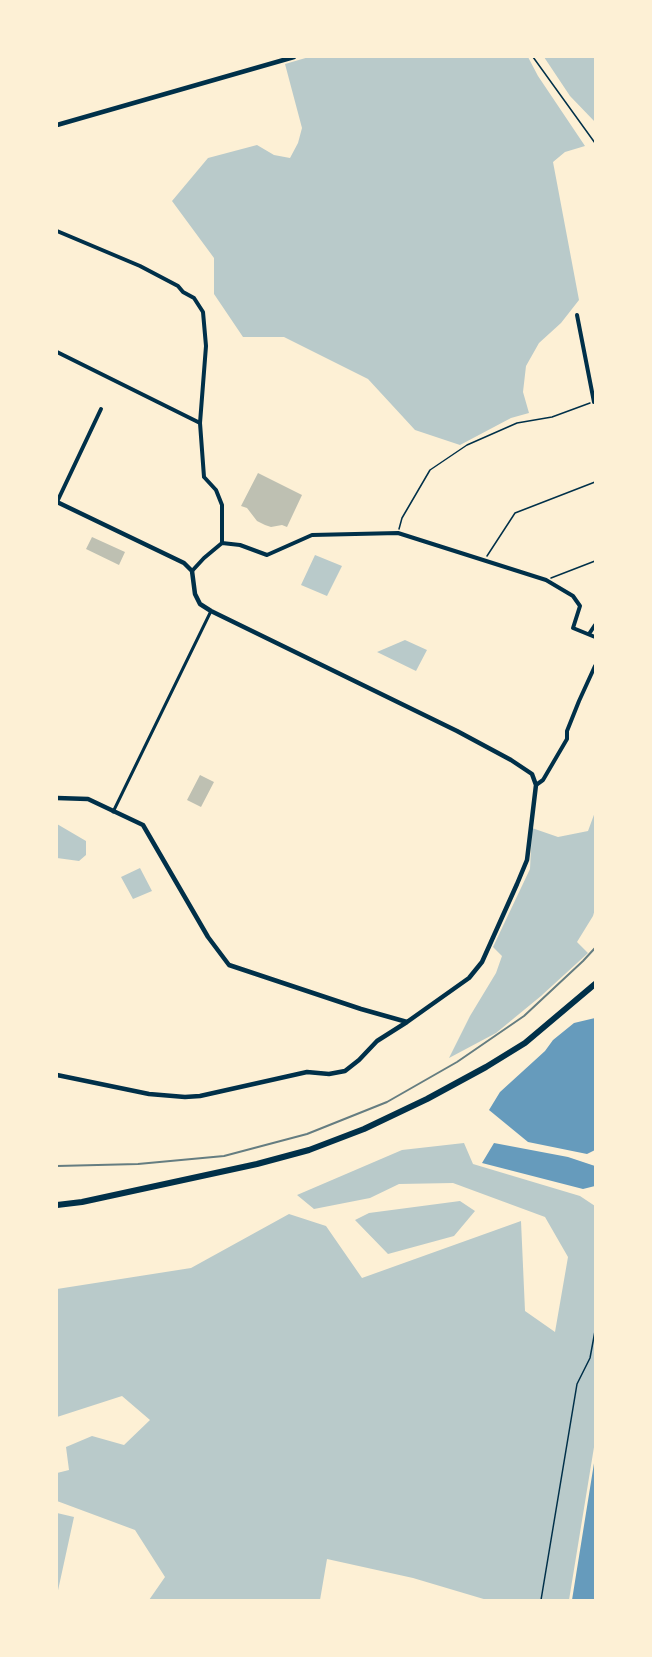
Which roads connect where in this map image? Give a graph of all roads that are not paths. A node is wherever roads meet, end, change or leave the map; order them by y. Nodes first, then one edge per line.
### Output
1 (294, 57) edge
2 (57, 125) edge
3 (57, 231) edge
4 (577, 315) dead end
5 (57, 351) edge
6 (594, 402) edge
7 (101, 409) dead end
8 (200, 423) junction
9 (57, 502) edge
10 (222, 543) junction
11 (192, 572) junction
12 (211, 611) junction
13 (595, 625) edge
14 (589, 634) junction
15 (595, 637) edge
16 (595, 666) edge
17 (536, 785) junction
18 (57, 798) edge
19 (114, 812) junction
20 (595, 984) edge
21 (407, 1022) junction
22 (57, 1075) edge
23 (57, 1205) edge

1 - 2 street
3 - 8 street
4 - 6 street
5 - 8 street
7 - 9 street
8 - 10 street
9 - 11 street
10 - 11 street
10 - 14 street
11 - 12 street
12 - 17 street
12 - 19 street
13 - 14 street
14 - 15 street
16 - 17 street
17 - 21 street
18 - 19 street
19 - 21 street
20 - 23 main road
21 - 22 street

